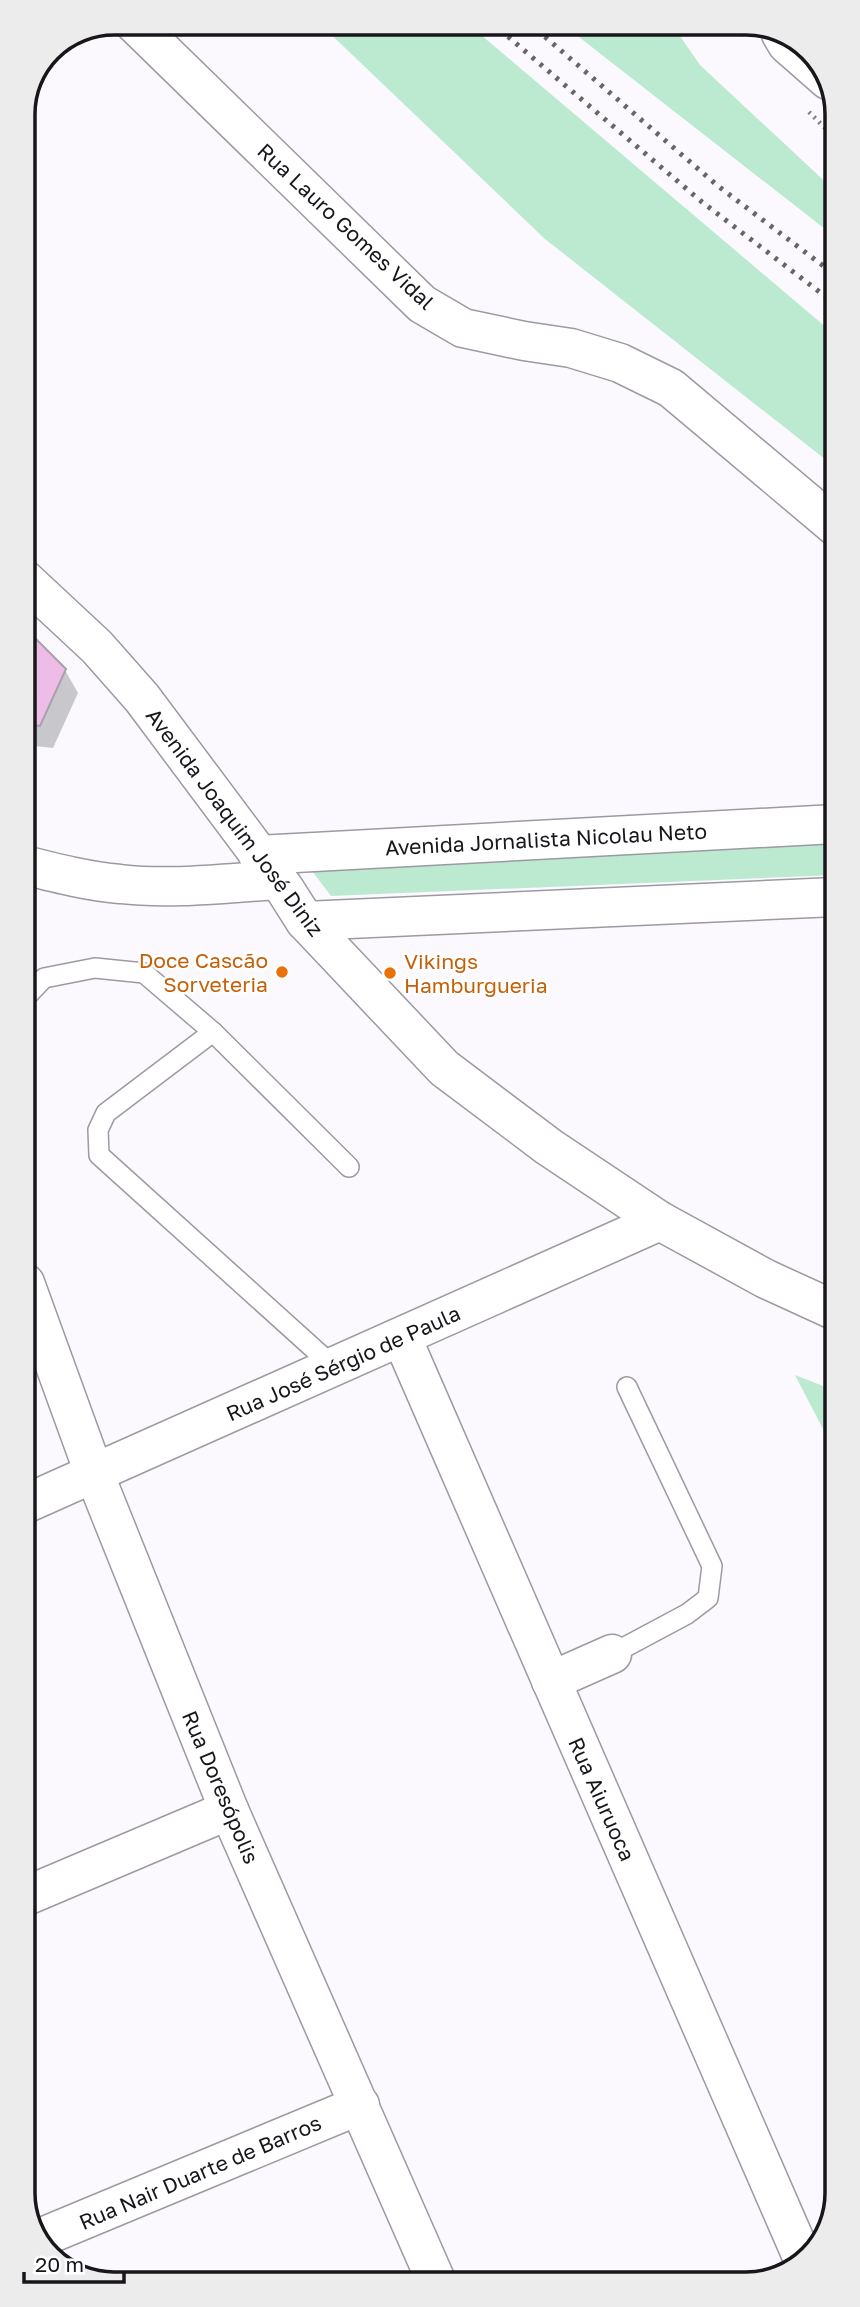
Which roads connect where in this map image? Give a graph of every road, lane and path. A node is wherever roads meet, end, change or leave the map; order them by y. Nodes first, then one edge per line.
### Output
1 (146, 35) edge
2 (825, 518) edge
3 (35, 589) edge
4 (825, 825) edge
5 (35, 868) edge
6 (268, 868) junction
7 (825, 897) edge
8 (305, 921) junction
9 (35, 987) edge
10 (213, 1032) junction
11 (349, 1167) dead end
12 (660, 1221) junction
13 (825, 1306) edge
14 (35, 1311) edge
15 (402, 1338) junction
16 (334, 1367) junction
17 (627, 1387) dead end
18 (94, 1473) junction
19 (35, 1500) edge
20 (612, 1654) joint
21 (551, 1681) junction
22 (229, 1811) junction
23 (35, 1892) edge
24 (360, 2105) junction
25 (47, 2235) edge
26 (799, 2251) edge
27 (432, 2272) edge

1 - 2 street, Rua Lauro Gomes Vidal
3 - 6 street, Avenida Joaquim José Diniz
4 - 6 street, Avenida Jornalista Nicolau Neto
5 - 6 street, Avenida Jornalista Nicolau Neto
6 - 8 street, Avenida Joaquim José Diniz
7 - 8 street
8 - 12 street, Avenida Joaquim José Diniz
9 - 10 lane
10 - 11 lane
10 - 16 lane
12 - 13 street, Avenida Joaquim José Diniz
12 - 15 street, Rua José Sérgio de Paula
14 - 18 street, Rua Doresópolis
15 - 16 street, Rua José Sérgio de Paula
15 - 21 street, Rua Aiuruoca
16 - 18 street, Rua José Sérgio de Paula
17 - 20 lane
18 - 19 street, Rua José Sérgio de Paula
18 - 22 street, Rua Doresópolis
20 - 21 street
21 - 26 street, Rua Aiuruoca
22 - 23 street
22 - 24 street, Rua Doresópolis
24 - 25 street, Rua Nair Duarte de Barros
24 - 27 street, Rua Doresópolis

